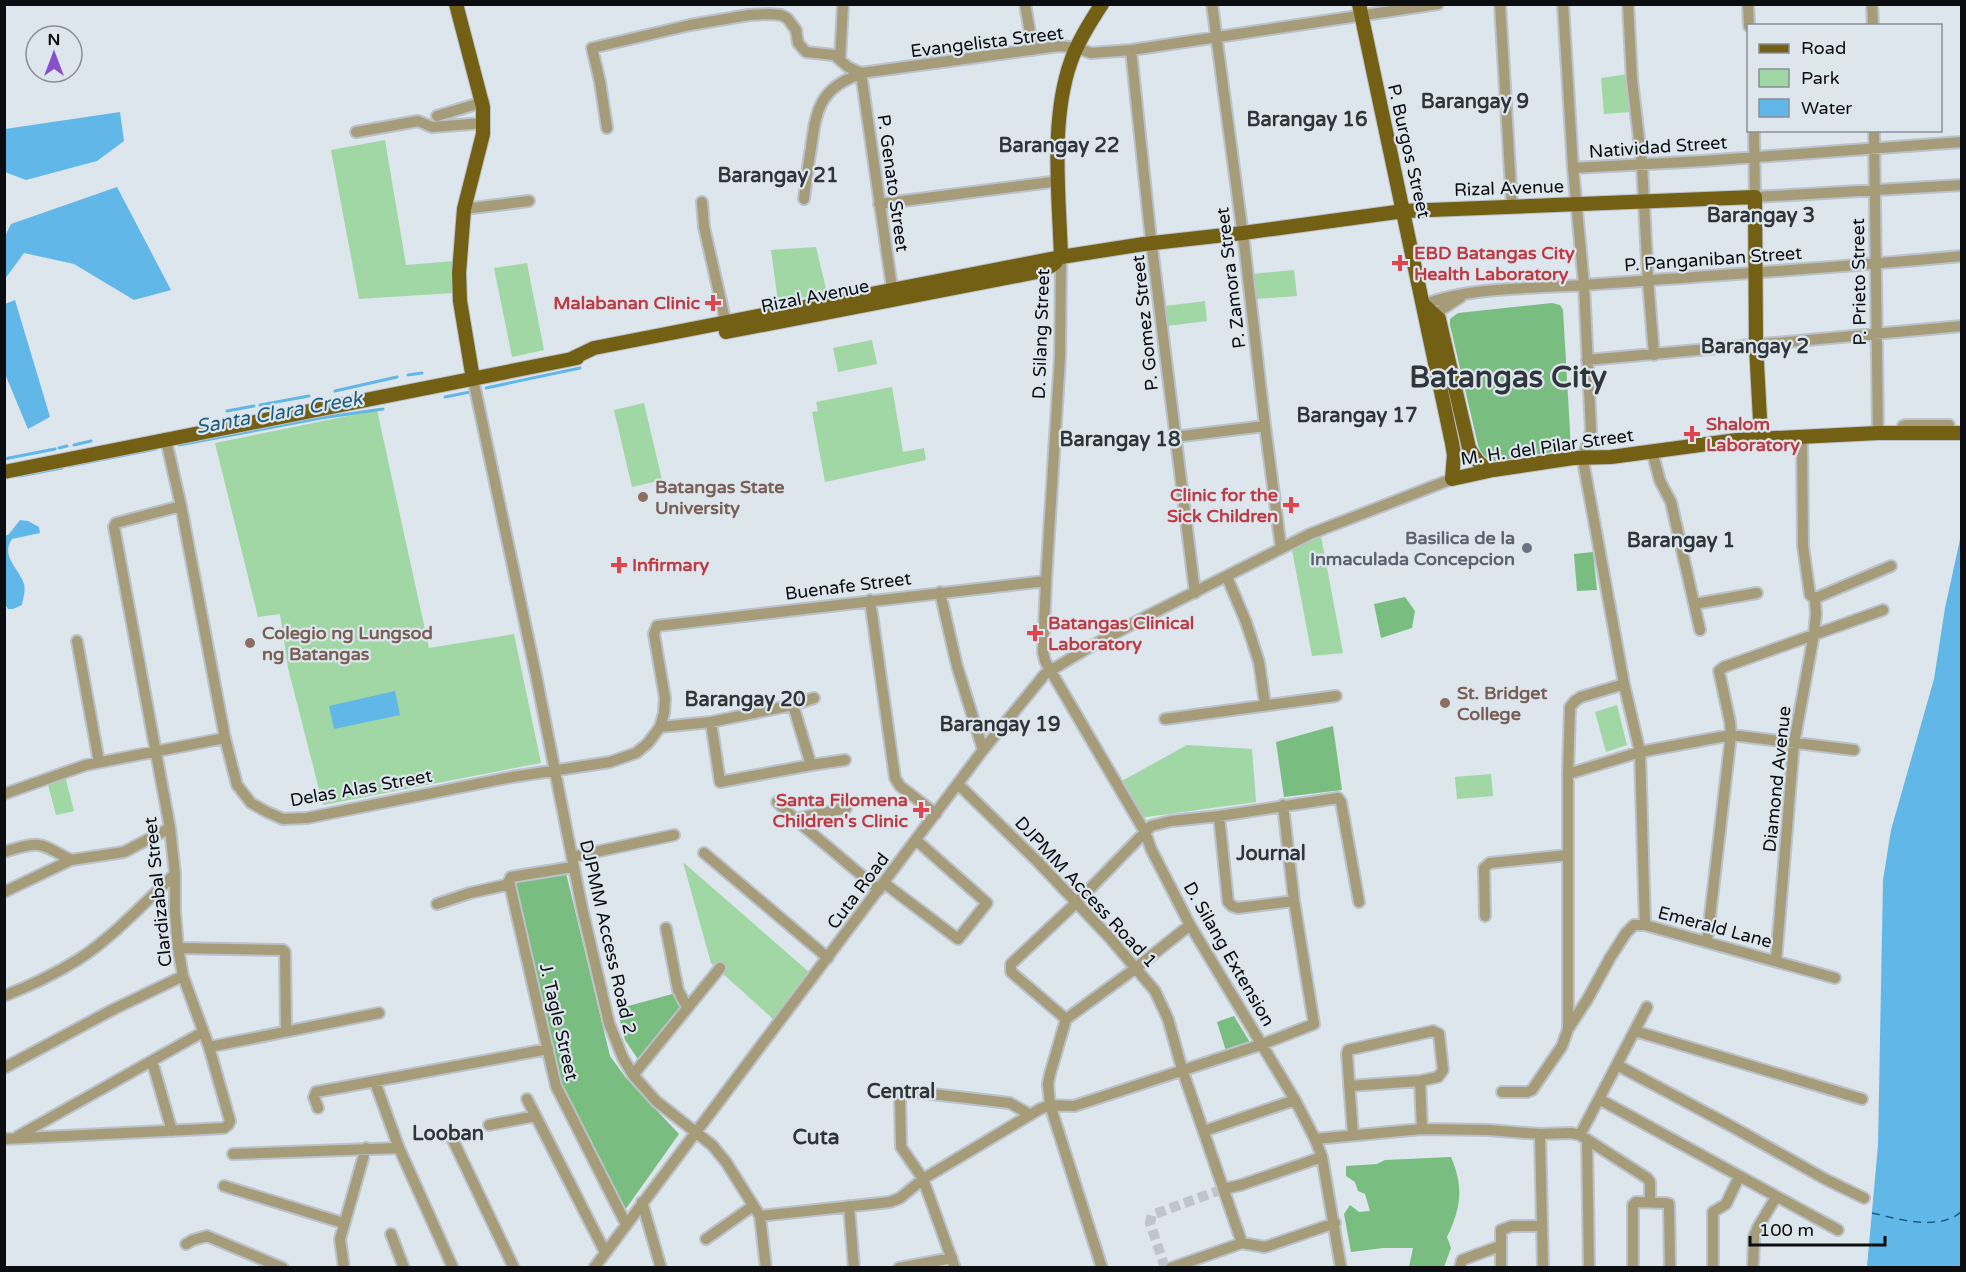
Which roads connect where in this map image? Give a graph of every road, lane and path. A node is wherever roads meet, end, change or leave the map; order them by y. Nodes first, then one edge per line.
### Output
1 (456, 4) edge
2 (843, 4) edge
3 (1025, 4) edge
4 (1101, 4) edge
5 (1212, 4) edge
6 (1438, 4) edge
7 (1500, 4) edge
8 (1563, 4) edge
9 (1628, 4) edge
10 (1748, 4) edge
11 (1872, 4) edge
12 (1360, 10) edge
13 (1749, 24) edge
14 (1873, 24) edge
15 (1216, 38) junction
16 (1077, 48) junction
17 (1033, 50) junction
18 (1131, 50) junction
19 (840, 60) junction
20 (861, 74) junction
21 (483, 102) junction
22 (437, 116) dead end
23 (484, 123) junction
24 (607, 128) dead end
25 (356, 132) dead end
26 (1754, 132) edge
27 (1874, 132) edge
28 (1962, 142) edge
29 (1874, 148) junction
30 (1754, 157) junction
31 (1642, 164) junction
32 (1573, 168) junction
33 (1059, 181) junction
34 (1962, 185) edge
35 (1875, 190) junction
36 (1755, 197) junction
37 (804, 199) dead end
38 (529, 201) dead end
39 (702, 202) dead end
40 (1644, 202) junction
41 (879, 204) junction
42 (1576, 204) junction
43 (1512, 206) junction
44 (464, 209) junction
45 (1404, 211) junction
46 (1243, 233) junction
47 (1153, 243) junction
48 (1962, 256) edge
49 (1061, 257) junction
50 (1874, 264) junction
51 (1756, 274) junction
52 (1648, 280) junction
53 (1584, 285) junction
54 (892, 294) junction
55 (1466, 294) junction
56 (1424, 305) junction
57 (1438, 319) junction
58 (1962, 326) edge
59 (727, 327) junction
60 (1876, 332) junction
61 (1756, 345) junction
62 (1654, 355) junction
63 (1587, 360) junction
64 (473, 379) junction
65 (1948, 425) dead end
66 (1265, 426) junction
67 (1878, 433) junction
68 (1906, 433) junction
69 (1962, 433) edge
70 (1174, 436) junction
71 (1802, 436) junction
72 (1761, 438) junction
73 (166, 440) junction
74 (1653, 451) junction
75 (1471, 452) junction
76 (1454, 455) junction
77 (1583, 458) junction
78 (1493, 470) junction
79 (4, 472) edge
80 (1452, 478) junction
81 (182, 506) junction
82 (1281, 548) junction
83 (1892, 566) dead end
84 (1227, 577) junction
85 (1046, 581) junction
86 (940, 592) junction
87 (1195, 593) junction
88 (1757, 593) dead end
89 (870, 600) junction
90 (1815, 602) dead end
91 (1695, 604) junction
92 (1883, 610) dead end
93 (1700, 630) dead end
94 (1814, 634) junction
95 (77, 641) dead end
96 (1049, 671) junction
97 (1624, 684) junction
98 (1336, 696) dead end
99 (814, 698) dead end
100 (1265, 704) junction
101 (793, 705) junction
102 (1165, 718) dead end
103 (711, 722) junction
104 (660, 727) junction
105 (1731, 735) junction
106 (225, 738) junction
107 (1794, 743) junction
108 (983, 750) junction
109 (1854, 750) dead end
110 (155, 752) junction
111 (1640, 752) junction
112 (845, 760) dead end
113 (99, 762) junction
114 (811, 765) junction
115 (554, 770) junction
116 (1568, 774) junction
117 (958, 784) junction
118 (4, 795) edge
119 (777, 802) dead end
120 (1283, 805) junction
121 (846, 808) dead end
122 (936, 814) junction
123 (1219, 816) junction
124 (795, 819) junction
125 (170, 828) junction
126 (1145, 832) junction
127 (674, 835) dead end
128 (916, 840) junction
129 (4, 852) edge
130 (704, 853) dead end
131 (1568, 855) junction
132 (71, 860) junction
133 (572, 862) junction
134 (175, 874) junction
135 (510, 884) junction
136 (881, 887) junction
137 (4, 892) edge
138 (1294, 901) junction
139 (1359, 902) dead end
140 (1076, 903) junction
141 (437, 904) dead end
142 (1485, 916) dead end
143 (1190, 925) junction
144 (1645, 925) junction
145 (666, 928) dead end
146 (1707, 942) junction
147 (178, 948) junction
148 (828, 958) junction
149 (1776, 961) junction
150 (720, 968) dead end
151 (1136, 968) junction
152 (183, 976) junction
153 (1835, 978) dead end
154 (4, 996) edge
155 (687, 1007) junction
156 (1647, 1007) dead end
157 (380, 1013) dead end
158 (1066, 1019) junction
159 (1568, 1029) junction
160 (286, 1030) junction
161 (1635, 1031) junction
162 (203, 1032) junction
163 (1263, 1044) junction
164 (209, 1047) junction
165 (548, 1049) junction
166 (152, 1061) junction
167 (1617, 1065) junction
168 (4, 1068) edge
169 (1182, 1069) junction
170 (633, 1075) junction
171 (1420, 1081) junction
172 (375, 1082) junction
173 (1349, 1086) junction
174 (1502, 1092) dead end
175 (527, 1099) dead end
176 (1599, 1099) junction
177 (1295, 1100) junction
178 (1862, 1100) dead end
179 (1050, 1106) junction
180 (318, 1108) dead end
181 (1029, 1114) junction
182 (535, 1116) junction
183 (489, 1125) dead end
184 (1422, 1129) junction
185 (172, 1131) junction
186 (1204, 1131) junction
187 (695, 1132) junction
188 (450, 1134) dead end
189 (1540, 1134) junction
190 (1353, 1135) junction
191 (1583, 1137) junction
192 (9, 1139) edge
193 (1316, 1139) junction
194 (366, 1148) junction
195 (399, 1148) junction
196 (233, 1154) dead end
197 (1322, 1157) junction
198 (1739, 1177) junction
199 (923, 1179) junction
200 (224, 1186) dead end
201 (1223, 1189) junction
202 (1776, 1197) junction
203 (1864, 1198) dead end
204 (642, 1202) junction
205 (1650, 1202) junction
206 (849, 1206) junction
207 (756, 1211) junction
208 (343, 1223) junction
209 (1335, 1223) junction
210 (626, 1224) junction
211 (1542, 1226) junction
212 (1838, 1230) dead end
213 (391, 1234) dead end
214 (706, 1239) dead end
215 (1242, 1243) junction
216 (186, 1244) dead end
217 (1500, 1246) junction
218 (605, 1252) junction
219 (953, 1263) edge
220 (283, 1268) edge
221 (344, 1268) edge
222 (404, 1268) edge
223 (453, 1268) edge
224 (514, 1268) edge
225 (594, 1268) edge
226 (661, 1268) edge
227 (766, 1268) edge
228 (854, 1268) edge
229 (898, 1268) edge
230 (1102, 1268) edge
231 (1171, 1268) edge
232 (1341, 1268) edge
233 (1460, 1268) edge
234 (1501, 1268) edge
235 (1543, 1268) edge
236 (1589, 1268) edge
237 (1633, 1268) edge
238 (1670, 1268) edge
239 (1713, 1268) edge
240 (1753, 1268) edge

1 - 21 main road
2 - 19 street
3 - 17 street
4 - 16 main road, D. Silang Street
5 - 15 street, P. Zamora Street
6 - 12 street, Evangelista Street
7 - 43 street
8 - 32 street
9 - 31 street
10 - 13 street
11 - 14 street
12 - 15 street, Evangelista Street
12 - 45 main road, P. Burgos Street
15 - 18 street, Evangelista Street
15 - 46 street, P. Zamora Street
16 - 17 street, Evangelista Street
16 - 18 street, Evangelista Street
16 - 33 main road, D. Silang Street
17 - 20 street, Evangelista Street
18 - 47 street, P. Gomez Street
19 - 20 street
19 - 24 street
20 - 37 street, Evangelista Street
20 - 41 street, P. Genato Street
21 - 22 street
21 - 23 main road
23 - 25 street
23 - 44 main road
26 - 30 street
27 - 29 street, P. Prieto Street
28 - 29 street, Natividad Street
29 - 30 street, Natividad Street
29 - 35 street, P. Prieto Street
30 - 31 street, Natividad Street
30 - 36 street
31 - 32 street, Natividad Street
31 - 40 street
32 - 42 street
33 - 41 street
33 - 49 main road, D. Silang Street
34 - 35 street, Rizal Avenue
35 - 36 street, Rizal Avenue
35 - 50 street, P. Prieto Street
36 - 40 main road, Rizal Avenue
36 - 51 main road
38 - 44 street
39 - 59 street
40 - 42 main road, Rizal Avenue
40 - 52 street
41 - 54 street, P. Genato Street
42 - 43 main road, Rizal Avenue
42 - 53 street
43 - 45 main road, Rizal Avenue
44 - 64 main road
45 - 46 main road, Rizal Avenue
45 - 56 main road, P. Burgos Street
46 - 47 main road, Rizal Avenue
46 - 66 street, P. Zamora Street
47 - 49 main road, Rizal Avenue
47 - 70 street, P. Gomez Street
48 - 50 street, P. Panganiban Street
49 - 54 main road, Rizal Avenue
49 - 85 street, D. Silang Street
50 - 51 street, P. Panganiban Street
50 - 60 street, P. Prieto Street
51 - 52 street, P. Panganiban Street
51 - 61 main road
52 - 53 street, P. Panganiban Street
52 - 62 street
53 - 55 street, P. Panganiban Street
53 - 63 street
54 - 59 main road, Rizal Avenue
55 - 56 street, P. Panganiban Street
55 - 57 street, P. Panganiban Street
56 - 57 main road
56 - 76 main road, P. Burgos Street
57 - 75 main road
58 - 60 street
59 - 64 main road, Rizal Avenue
60 - 61 street
60 - 67 street, P. Prieto Street
61 - 62 street
61 - 72 main road
62 - 63 street
63 - 77 street
64 - 73 main road, Rizal Avenue
64 - 115 street, DJPMM Access Road 2
65 - 68 street
66 - 70 street
66 - 82 street, P. Zamora Street
67 - 68 main road, M. H. del Pilar Street
67 - 71 main road, M. H. del Pilar Street
68 - 69 main road, M. H. del Pilar Street
70 - 87 street, P. Gomez Street
71 - 72 main road, M. H. del Pilar Street
71 - 83 street
72 - 74 main road, M. H. del Pilar Street
73 - 79 main road, Rizal Avenue
73 - 81 street, Delas Alas Street
74 - 77 main road, M. H. del Pilar Street
74 - 91 street
75 - 76 main road
75 - 78 main road
76 - 80 main road, P. Burgos Street
77 - 78 main road, M. H. del Pilar Street
77 - 97 street
78 - 80 main road, M. H. del Pilar Street
80 - 82 street, M. H. del Pilar Street
81 - 106 street, Delas Alas Street
81 - 110 street, Clardizabal Street
82 - 84 street, M. H. del Pilar Street
84 - 87 street, M. H. del Pilar Street
84 - 100 street
85 - 86 street, Buenafe Street
85 - 96 street, D. Silang Street
86 - 89 street, Buenafe Street
86 - 108 street
87 - 96 street, M. H. del Pilar Street
88 - 91 street
89 - 104 street, Buenafe Street
89 - 122 street
90 - 94 street, Diamond Avenue
91 - 93 street
92 - 94 street
94 - 105 street
94 - 107 street, Diamond Avenue
95 - 113 street
96 - 108 street, Cuta Road
96 - 126 street, D. Silang Extension
97 - 111 street
97 - 116 street
98 - 100 street
99 - 101 street
100 - 102 street
101 - 103 street
101 - 114 street
103 - 104 street
103 - 114 street
104 - 115 street, Delas Alas Street
105 - 107 street
105 - 111 street
105 - 146 street
106 - 110 street
106 - 115 street, Delas Alas Street
107 - 109 street
107 - 149 street, Diamond Avenue
108 - 117 street, Cuta Road
110 - 113 street
110 - 125 street, Clardizabal Street
111 - 116 street
111 - 144 street
112 - 114 street
113 - 118 street
115 - 133 street, DJPMM Access Road 2
116 - 131 street
117 - 122 street, Cuta Road
117 - 140 street, DJPMM Access Road 1
119 - 124 street
120 - 123 street
120 - 138 street
120 - 139 street
121 - 124 street
122 - 128 street, Cuta Road
123 - 126 street
123 - 138 street
124 - 136 street
125 - 132 street
125 - 134 street, Clardizabal Street
126 - 140 street
126 - 143 street, D. Silang Extension
127 - 133 street
128 - 136 street, Cuta Road
128 - 136 street
129 - 132 street
130 - 148 street
131 - 142 street
131 - 159 street
132 - 137 street
133 - 135 street
133 - 170 street, DJPMM Access Road 2
134 - 147 street, Clardizabal Street
134 - 154 street
135 - 141 street
135 - 165 street, J. Tagle Street
136 - 148 street, Cuta Road
138 - 163 street
140 - 151 street, DJPMM Access Road 1
140 - 158 street
143 - 151 street
143 - 163 street, D. Silang Extension
144 - 146 street, Emerald Lane
144 - 159 street, Emerald Lane
145 - 155 street
146 - 149 street, Emerald Lane
147 - 152 street, Clardizabal Street
147 - 160 street
148 - 187 street, Cuta Road
149 - 153 street, Emerald Lane
150 - 155 street
151 - 158 street
151 - 169 street, DJPMM Access Road 1
152 - 162 street, Clardizabal Street
152 - 168 street
155 - 170 street
156 - 161 street
157 - 160 street
158 - 179 street
159 - 174 street, Emerald Lane
160 - 164 street
161 - 167 street
161 - 178 street
162 - 164 street, Clardizabal Street
162 - 166 street
163 - 169 street
163 - 177 street, D. Silang Extension
164 - 185 street, Clardizabal Street
165 - 172 street
165 - 210 street, J. Tagle Street
166 - 185 street
166 - 192 street
167 - 176 street
167 - 203 street
169 - 179 street
169 - 186 street, DJPMM Access Road 1
170 - 187 street, DJPMM Access Road 2
171 - 173 street
171 - 173 street
171 - 184 street
172 - 180 street
172 - 195 street
173 - 190 street
175 - 182 street
176 - 191 street
176 - 198 street
177 - 186 street
177 - 193 street, D. Silang Extension
179 - 181 street
179 - 230 street
181 - 199 street
181 - 199 street
182 - 183 street
182 - 218 street
184 - 189 street
184 - 190 street
185 - 192 street
186 - 201 street, DJPMM Access Road 1
187 - 204 street, Cuta Road
187 - 207 street, DJPMM Access Road 2
188 - 224 street
189 - 191 street
189 - 211 street
190 - 193 street
191 - 205 street
191 - 236 street
193 - 197 street, D. Silang Extension
194 - 195 street
194 - 196 street
194 - 208 street
195 - 223 street
197 - 201 street
197 - 209 street, D. Silang Extension
198 - 202 street
198 - 239 street
199 - 206 street
199 - 219 street
200 - 208 street
201 - 215 street, DJPMM Access Road 1
202 - 212 street
202 - 240 street
204 - 210 street, Cuta Road
204 - 226 street
205 - 237 street
205 - 238 street
206 - 207 street
206 - 228 street
207 - 214 street
207 - 227 street
208 - 221 street
209 - 215 street
209 - 232 street, D. Silang Extension
210 - 218 street, Cuta Road
211 - 217 street
211 - 235 street
213 - 222 street
215 - 231 street
216 - 220 street
217 - 233 street
217 - 234 street
218 - 225 street, Cuta Road
219 - 229 street

